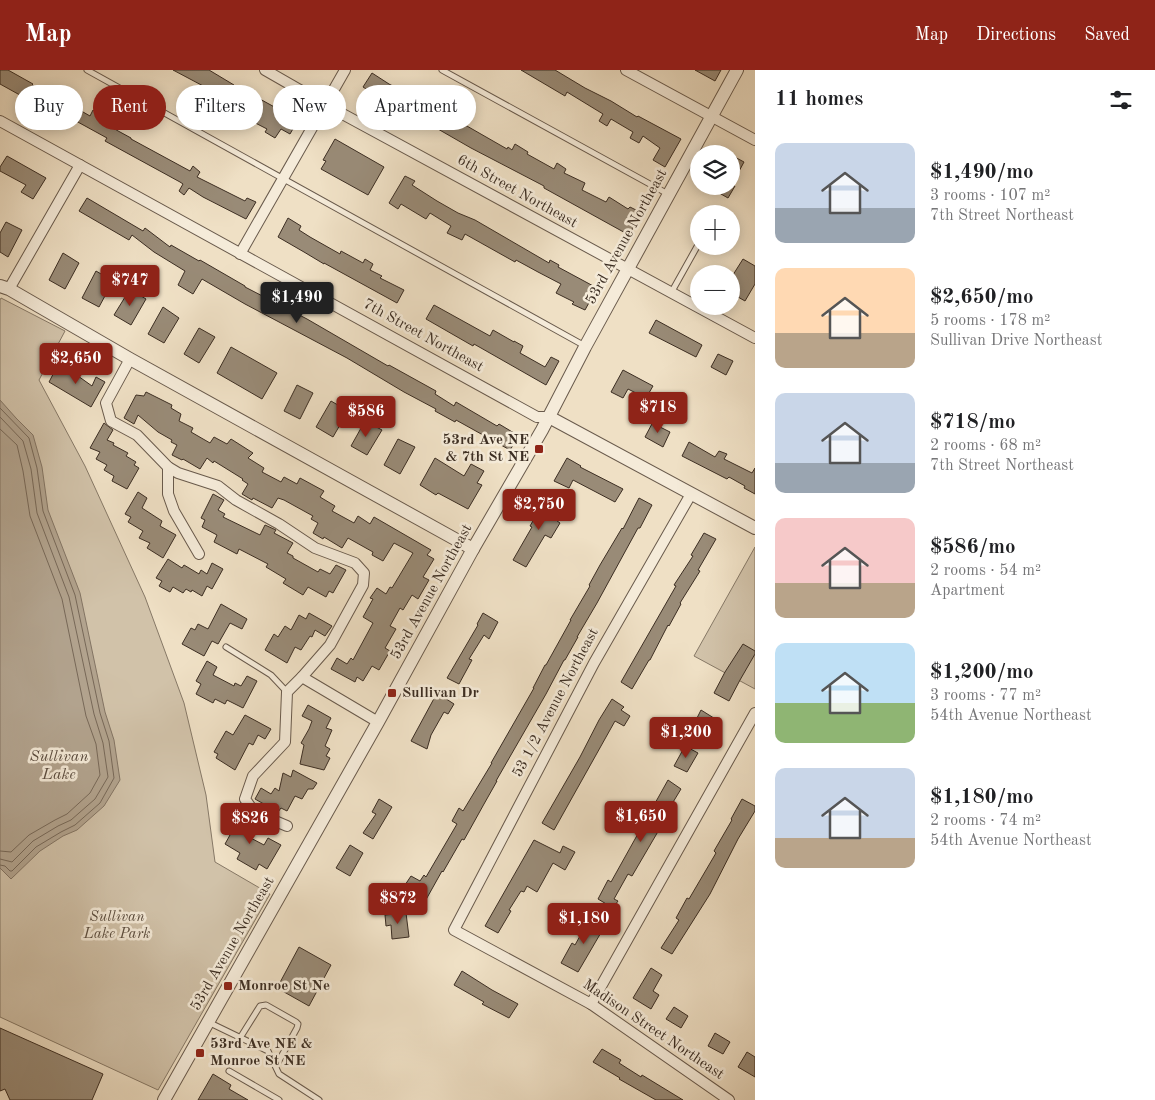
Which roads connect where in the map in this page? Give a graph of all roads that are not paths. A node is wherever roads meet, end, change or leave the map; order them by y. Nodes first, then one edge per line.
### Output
1 (87, 70) edge
2 (265, 70) edge
3 (345, 70) edge
4 (442, 70) edge
5 (626, 70) edge
6 (737, 70) edge
7 (292, 85) edge
8 (337, 85) edge
9 (346, 115) edge
10 (712, 116) junction
11 (0, 121) edge
12 (311, 130) edge
13 (755, 140) edge
14 (80, 165) junction
15 (283, 179) junction
16 (668, 195) junction
17 (240, 254) junction
18 (692, 255) edge
19 (627, 269) junction
20 (5, 288) edge
21 (671, 293) junction
22 (755, 338) edge
23 (585, 347) junction
24 (130, 359) junction
25 (549, 418) junction
26 (168, 467) junction
27 (690, 494) junction
28 (755, 528) edge
29 (473, 549) junction
30 (199, 554) dead end
31 (226, 647) dead end
32 (302, 677) junction
33 (287, 692) junction
34 (755, 712) edge
35 (378, 722) junction
36 (287, 826) dead end
37 (454, 930) joint
38 (590, 1004) junction
39 (208, 1022) junction
40 (240, 1038) junction
41 (276, 1066) junction
42 (229, 1071) dead end
43 (164, 1100) edge
44 (279, 1100) edge
45 (319, 1100) edge
46 (729, 1100) edge

1 - 15 lane
2 - 7 street, 6th Street Northeast
3 - 8 street
4 - 16 lane
5 - 10 street
6 - 10 street, 53rd Avenue Northeast
9 - 19 street, 6th Street Northeast
10 - 13 street
10 - 16 street, 53rd Avenue Northeast
11 - 14 street, 7th Street Northeast
12 - 15 street
14 - 17 street, 7th Street Northeast
14 - 20 street
15 - 17 street
15 - 23 lane
16 - 19 street, 53rd Avenue Northeast
17 - 25 street, 7th Street Northeast
18 - 21 lane
19 - 21 street, 6th Street Northeast
19 - 23 street, 53rd Avenue Northeast
20 - 24 street
21 - 22 street, 6th Street Northeast
23 - 25 street, 53rd Avenue Northeast
24 - 26 street
24 - 29 street
25 - 27 street, 7th Street Northeast
25 - 29 street, 53rd Avenue Northeast
26 - 30 street
26 - 32 street
27 - 28 street, 7th Street Northeast
27 - 37 street, 53 1/2 Avenue Northeast
29 - 35 street, 53rd Avenue Northeast
31 - 33 lane
32 - 33 street
32 - 35 street
33 - 36 street
34 - 38 street
35 - 39 street, 53rd Avenue Northeast
37 - 38 street, Madison Street Northeast
38 - 46 street, Madison Street Northeast
39 - 40 lane
39 - 43 street, 53rd Avenue Northeast
40 - 41 lane
40 - 41 lane
41 - 45 lane
42 - 44 lane

